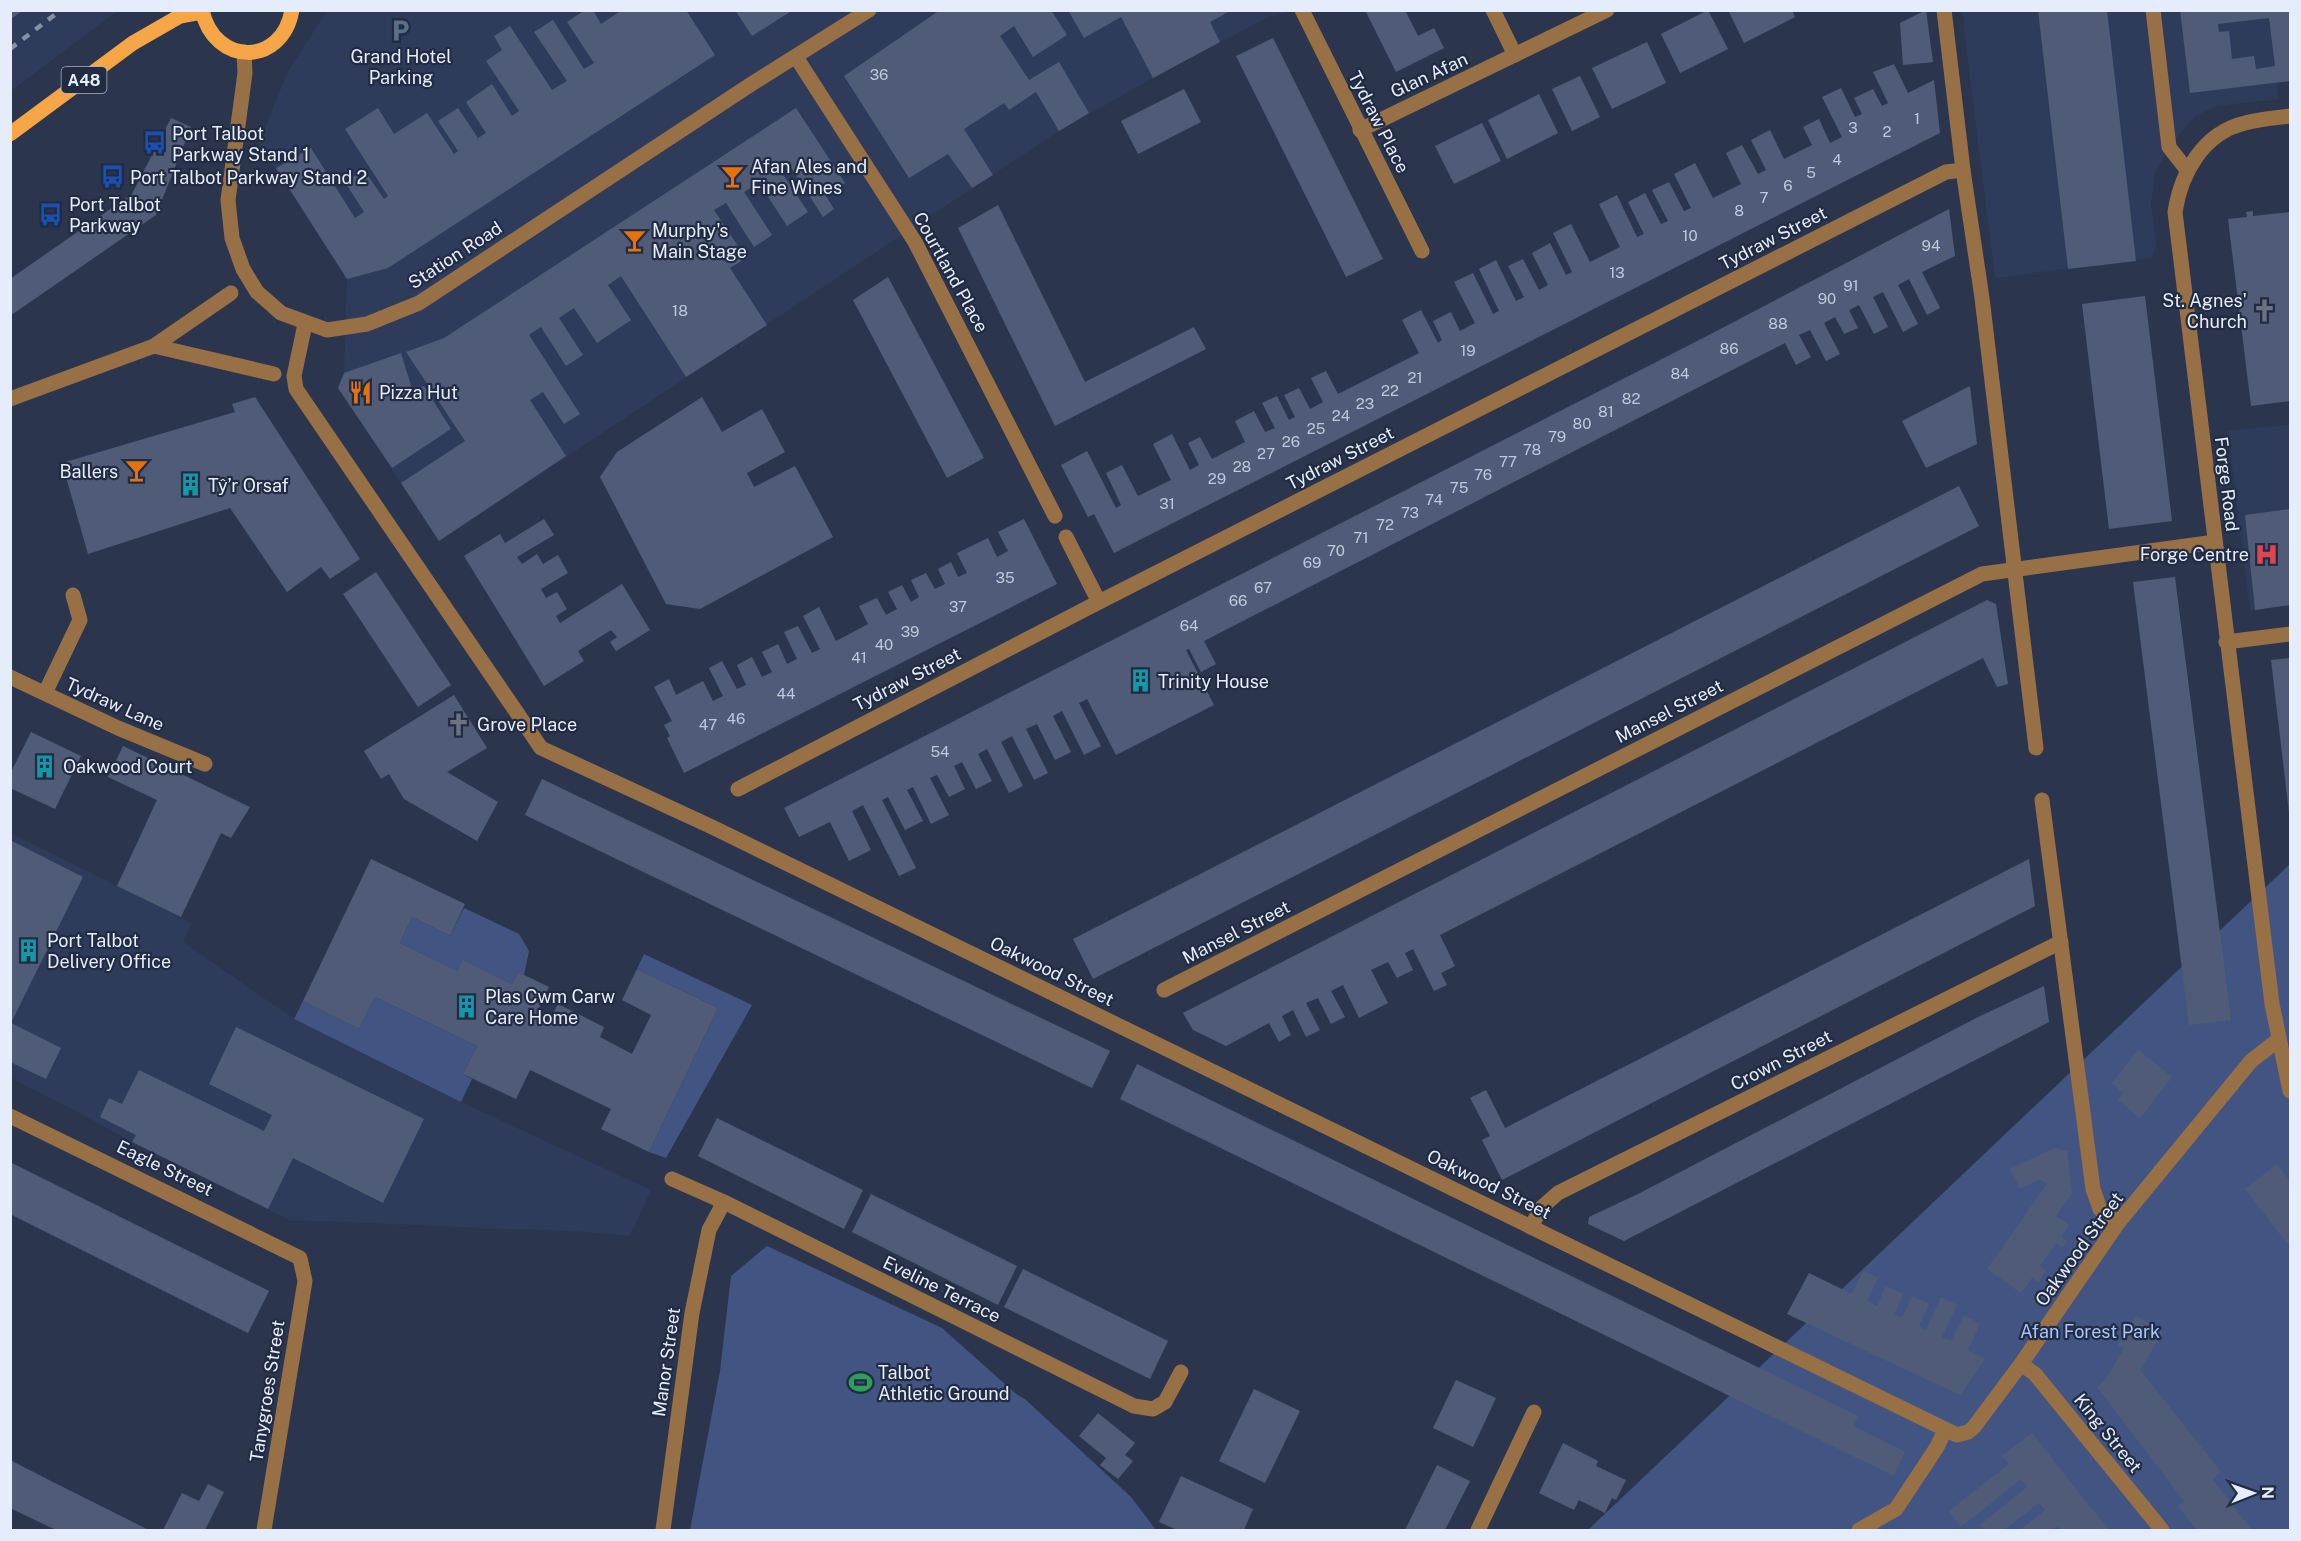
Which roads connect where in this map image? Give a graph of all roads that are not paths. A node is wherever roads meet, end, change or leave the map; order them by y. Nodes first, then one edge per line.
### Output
1 (292, 10) edge
2 (869, 10) edge
3 (1302, 10) edge
4 (1493, 10) edge
5 (1607, 10) edge
6 (1944, 10) edge
7 (2153, 10) edge
8 (202, 11) edge
9 (244, 52) junction
10 (1515, 56) junction
11 (796, 57) junction
12 (2290, 116) edge
13 (1360, 129) junction
14 (10, 134) edge
15 (1963, 170) junction
16 (2187, 170) junction
17 (1422, 251) dead end
18 (231, 293) dead end
19 (305, 324) junction
20 (154, 345) junction
21 (274, 374) dead end
22 (10, 399) edge
23 (1055, 516) dead end
24 (1066, 537) dead end
25 (2215, 542) junction
26 (2014, 568) junction
27 (73, 596) dead end
28 (1099, 602) junction
29 (2290, 634) edge
30 (2226, 642) junction
31 (10, 677) edge
32 (45, 693) junction
33 (2036, 748) dead end
34 (205, 764) dead end
35 (738, 789) dead end
36 (2042, 800) dead end
37 (2061, 942) junction
38 (1164, 990) dead end
39 (2278, 1040) junction
40 (2290, 1091) edge
41 (10, 1116) edge
42 (672, 1179) dead end
43 (724, 1202) junction
44 (2118, 1223) junction
45 (1531, 1227) junction
46 (300, 1258) joint
47 (2021, 1364) junction
48 (1181, 1372) dead end
49 (1534, 1412) dead end
50 (1945, 1430) junction
51 (264, 1530) edge
52 (663, 1530) edge
53 (1478, 1530) edge
54 (1858, 1530) edge
55 (2162, 1530) edge

1 - 9 main road
2 - 11 street, Station Road
3 - 13 street, Tydraw Place
4 - 10 street
5 - 10 street, Glan Afan
6 - 15 street
7 - 16 street
8 - 9 main road
8 - 14 main road, A48
9 - 19 street, Station Road
10 - 13 street, Glan Afan
11 - 19 street, Station Road
11 - 23 street, Courtland Place
12 - 16 street, Forge Road
13 - 17 street, Tydraw Place
15 - 26 street
15 - 28 street, Tydraw Street
16 - 25 street, Forge Road
18 - 20 street
19 - 45 street, Oakwood Street
20 - 21 street
20 - 22 street
24 - 28 street
25 - 26 street, Mansel Street
25 - 30 street, Forge Road
26 - 33 street
26 - 38 street, Mansel Street
27 - 32 street
28 - 35 street, Tydraw Street
29 - 30 street
30 - 39 street, Forge Road
31 - 32 street, Tydraw Lane
32 - 34 street, Tydraw Lane
36 - 37 street
37 - 44 street
37 - 45 street, Crown Street
39 - 40 street, Forge Road
39 - 44 street, Oakwood Street
41 - 46 street, Eagle Street
42 - 43 street, Eveline Terrace
43 - 48 street, Eveline Terrace
43 - 52 street, Manor Street
44 - 47 street, Oakwood Street
45 - 50 street, Oakwood Street
46 - 51 street, Tanygroes Street
47 - 50 street, Oakwood Street
47 - 55 street, King Street
49 - 53 street
50 - 54 street

